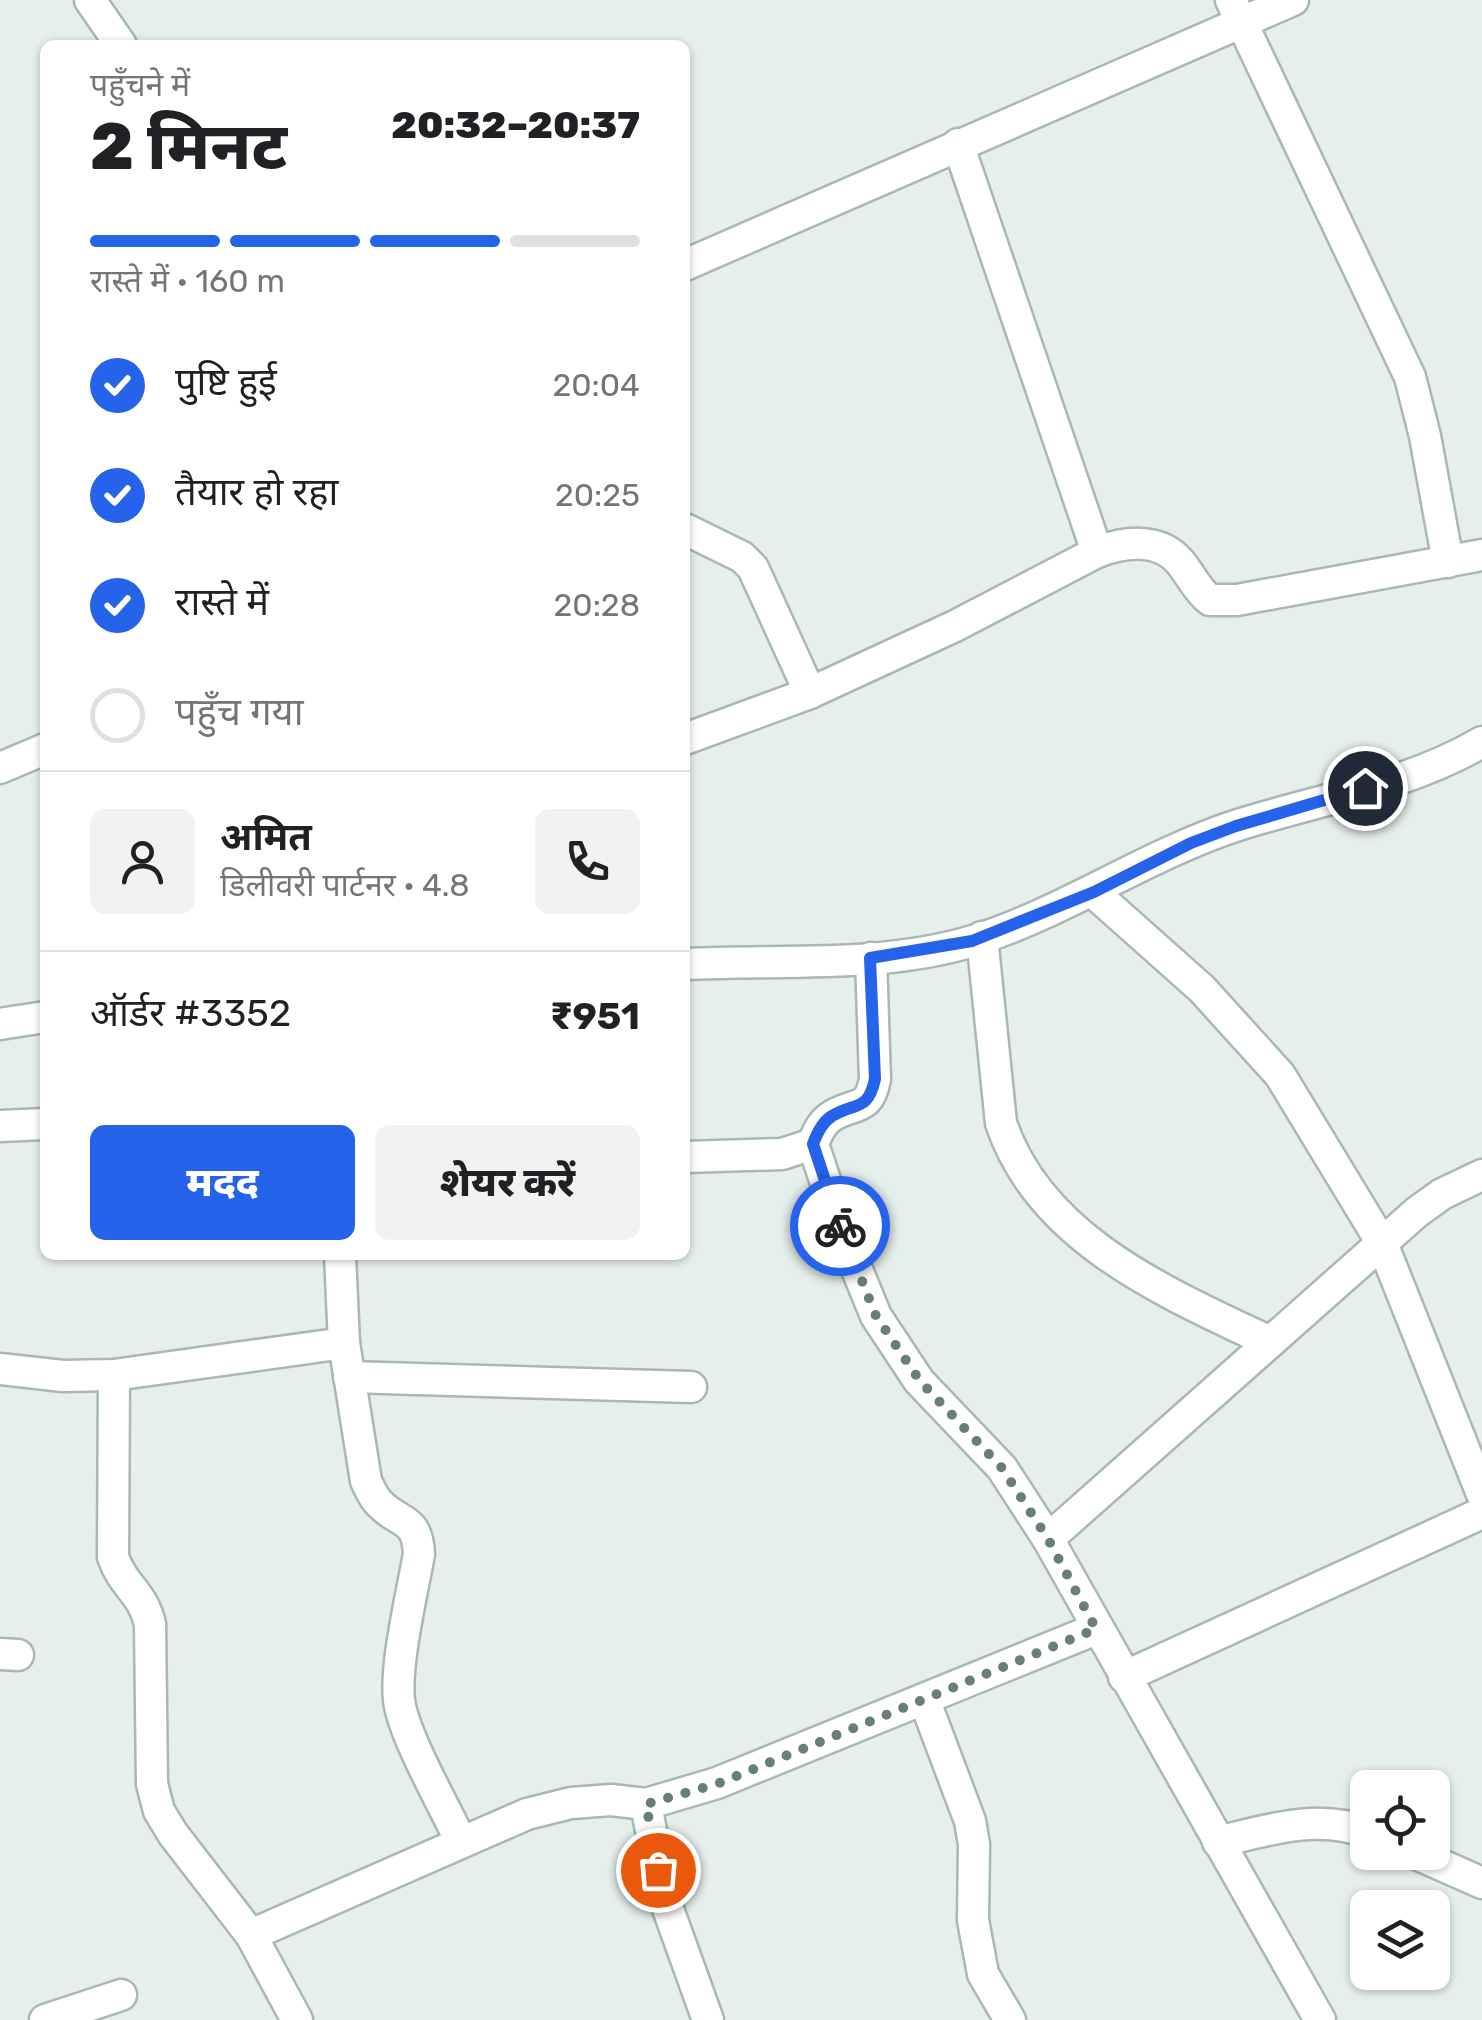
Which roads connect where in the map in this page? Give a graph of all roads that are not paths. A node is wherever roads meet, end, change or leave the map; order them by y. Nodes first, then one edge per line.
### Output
1 (90, 0) edge
2 (1294, 0) edge
3 (1237, 11) edge
4 (117, 40) edge
5 (958, 144) junction
6 (690, 263) edge
7 (690, 531) edge
8 (1097, 552) junction
9 (1482, 555) edge
10 (1448, 562) junction
11 (810, 693) junction
12 (690, 737) edge
13 (1482, 742) edge
14 (40, 751) edge
15 (0, 768) edge
16 (1094, 892) junction
17 (982, 937) junction
18 (870, 958) junction
19 (690, 964) edge
20 (40, 1018) edge
21 (0, 1024) edge
22 (40, 1124) edge
23 (0, 1126) edge
24 (813, 1144) junction
25 (690, 1157) edge
26 (1482, 1175) edge
27 (1382, 1243) junction
28 (340, 1260) edge
29 (1270, 1342) junction
30 (344, 1343) junction
31 (0, 1369) edge
32 (114, 1375) junction
33 (349, 1377) junction
34 (691, 1387) dead end
35 (1473, 1450) edge
36 (1482, 1494) edge
37 (1482, 1513) edge
38 (1048, 1539) junction
39 (1096, 1629) junction
40 (1124, 1677) junction
41 (924, 1699) junction
42 (646, 1804) junction
43 (1350, 1830) edge
44 (461, 1842) junction
45 (1218, 1842) junction
46 (1450, 1869) edge
47 (1482, 1883) edge
48 (251, 1935) junction
49 (121, 1996) dead end
50 (44, 2020) edge
51 (296, 2020) edge
52 (708, 2020) edge
53 (1010, 2020) edge
54 (1320, 2020) edge

1 - 4 street
2 - 3 street
3 - 5 street
3 - 10 street
5 - 6 street
5 - 8 street
7 - 11 street
8 - 10 street
8 - 11 street
9 - 10 street
11 - 12 street
13 - 16 street
14 - 15 street
16 - 17 street
16 - 27 street
17 - 18 street
17 - 29 street
18 - 19 street
18 - 24 street
20 - 21 street
22 - 23 street
24 - 25 street
24 - 38 street
26 - 27 street
27 - 29 street
27 - 35 street
28 - 30 street
29 - 38 street
30 - 32 street
30 - 33 street
31 - 32 street
32 - 48 street
33 - 34 street
33 - 44 street
35 - 36 street
37 - 40 street
38 - 39 street
39 - 40 street
39 - 41 street
40 - 45 street
41 - 42 street
41 - 53 street
42 - 44 street
42 - 52 street
43 - 45 street
44 - 48 street
45 - 54 street
46 - 47 street
48 - 51 street
49 - 50 street

